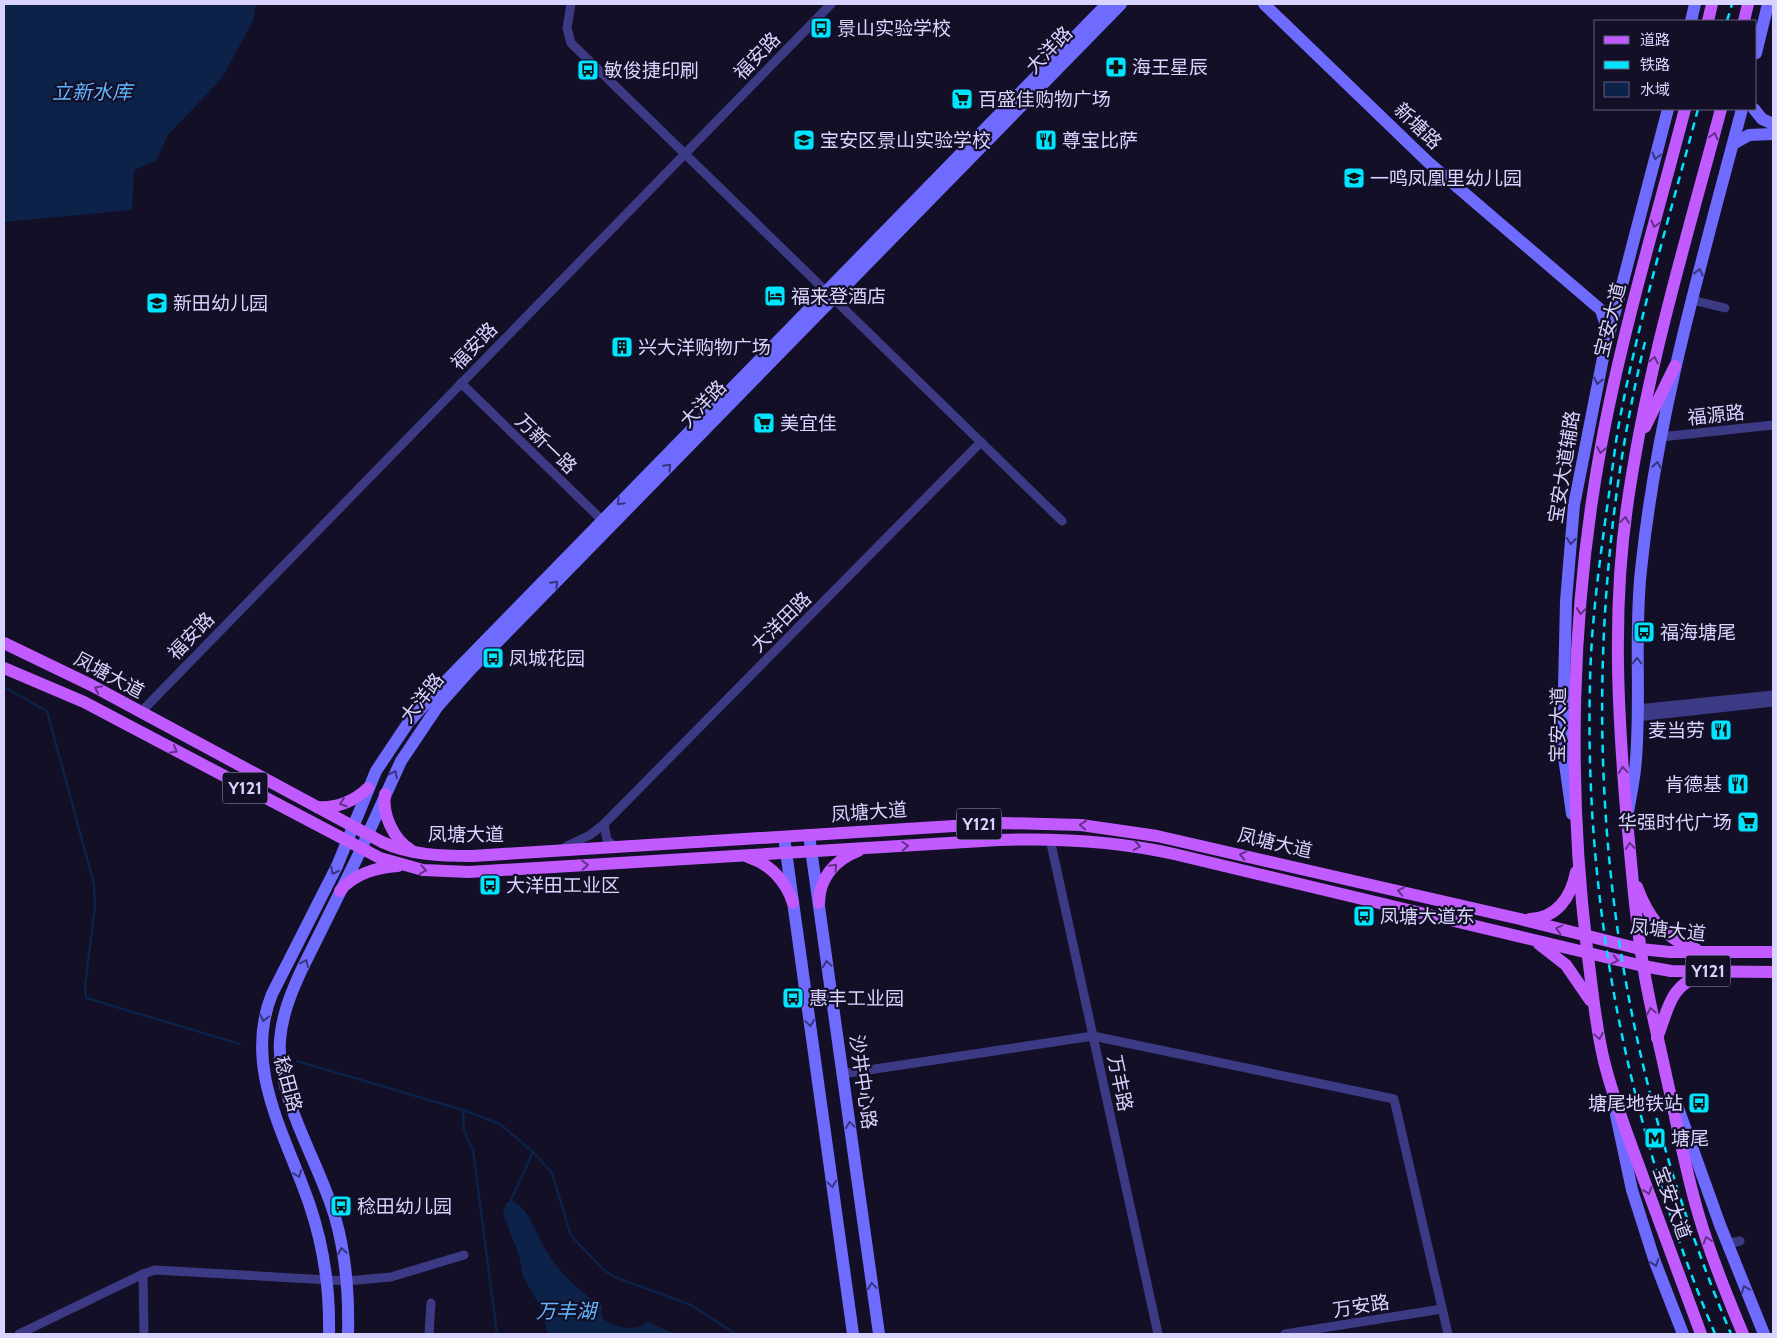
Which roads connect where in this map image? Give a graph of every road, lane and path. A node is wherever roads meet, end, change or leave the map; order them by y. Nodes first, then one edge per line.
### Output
1 (571, 4) edge
2 (831, 4) edge
3 (1107, 4) edge
4 (1121, 4) edge
5 (1264, 4) edge
6 (1695, 4) edge
7 (1712, 4) edge
8 (1748, 4) edge
9 (1768, 4) edge
10 (1691, 20) edge
11 (1708, 20) edge
12 (1744, 20) edge
13 (1757, 49) edge
14 (1668, 110) edge
15 (1685, 110) edge
16 (1721, 110) edge
17 (1742, 110) edge
18 (1755, 110) edge
19 (1773, 124) edge
20 (1773, 134) edge
21 (1733, 144) junction
22 (684, 154) junction
23 (829, 295) junction
24 (1692, 300) junction
25 (1725, 308) dead end
26 (1609, 335) junction
27 (1675, 366) junction
28 (461, 383) junction
29 (1773, 425) edge
30 (1661, 437) junction
31 (1638, 441) junction
32 (981, 442) junction
33 (1062, 521) dead end
34 (606, 524) junction
35 (4, 644) edge
36 (4, 668) edge
37 (1773, 695) edge
38 (1773, 702) edge
39 (141, 712) junction
40 (1637, 713) junction
41 (368, 788) junction
42 (385, 794) junction
43 (315, 806) junction
44 (1627, 818) junction
45 (604, 824) junction
46 (352, 826) junction
47 (367, 834) junction
48 (810, 835) junction
49 (784, 836) junction
50 (1050, 839) junction
51 (1576, 840) junction
52 (346, 842) junction
53 (616, 847) junction
54 (870, 848) junction
55 (361, 849) junction
56 (555, 851) junction
57 (812, 851) junction
58 (418, 853) junction
59 (786, 853) junction
60 (741, 856) junction
61 (1578, 859) junction
62 (401, 866) junction
63 (1632, 873) junction
64 (340, 891) junction
65 (793, 903) junction
66 (819, 903) junction
67 (1520, 918) junction
68 (1586, 936) junction
69 (1528, 939) junction
70 (1640, 949) junction
71 (1758, 952) junction
72 (1773, 952) edge
73 (1588, 953) junction
74 (1711, 954) junction
75 (1643, 966) junction
76 (1713, 971) junction
77 (1758, 972) junction
78 (1773, 972) edge
79 (1595, 1012) junction
80 (1093, 1036) junction
81 (1657, 1038) junction
82 (842, 1074) junction
83 (1666, 1076) junction
84 (1609, 1080) junction
85 (1740, 1241) dead end
86 (1727, 1244) junction
87 (464, 1255) dead end
88 (143, 1274) junction
89 (327, 1281) junction
90 (346, 1281) junction
91 (431, 1303) dead end
92 (1442, 1309) junction
93 (19, 1334) edge
94 (144, 1334) edge
95 (329, 1334) edge
96 (348, 1334) edge
97 (429, 1334) edge
98 (853, 1334) edge
99 (879, 1334) edge
100 (1158, 1334) edge
101 (1285, 1334) edge
102 (1448, 1334) edge
103 (1683, 1334) edge
104 (1701, 1334) edge
105 (1743, 1334) edge
106 (1764, 1334) edge

1 - 22 street
2 - 22 street, 福安路
3 - 23 street, 大洋路
4 - 23 street, 大洋路
5 - 26 street, 新塘路
6 - 10 street
7 - 11 main road
8 - 12 main road
9 - 13 street
14 -> 26 street, 宝安大道辅路
15 -> 51 main road, 宝安大道
31 -> 16 main road, 宝安大道
17 - 21 street
18 - 19 street
20 - 21 street
24 -> 21 street
22 - 23 street
22 - 28 street, 福安路
23 - 32 street
23 - 34 street, 大洋路
24 - 25 street
24 - 27 street
26 -> 51 street, 宝安大道辅路
27 - 30 street
27 - 31 main road
28 - 34 street, 万新一路
28 - 39 street, 福安路
29 - 30 street, 福源路
40 -> 30 street
44 -> 31 main road, 宝安大道
32 - 33 street
32 - 45 street, 大洋田路
34 - 41 street, 大洋路
42 -> 34 street, 大洋路
39 -> 35 main road, 凤塘大道 / Y121
36 -> 52 main road, 凤塘大道 / Y121
37 - 40 street
38 - 40 street
39 - 43 main road, 凤塘大道 / Y121
40 - 44 street
41 -> 43 main road
41 - 46 street, 大洋路
42 - 47 street, 大洋路
42 - 58 main road
43 - 46 main road, 凤塘大道 / Y121
63 -> 44 main road, 宝安大道
45 - 53 street
45 - 56 street, 大洋田路
46 - 47 main road, 凤塘大道 / Y121
46 - 52 street, 稔田路
47 - 55 street, 稔田路
47 - 58 main road, 凤塘大道 / Y121
48 - 49 main road, 凤塘大道 / Y121
48 - 57 street, 沙井中心路
67 -> 48 main road, 凤塘大道 / Y121
49 - 53 main road, 凤塘大道 / Y121
49 - 59 street
54 -> 50 main road, 凤塘大道 / Y121
50 -> 69 main road, 凤塘大道 / Y121
50 - 80 street, 万丰路
51 - 61 main road, 宝安大道
52 - 55 main road, 凤塘大道 / Y121
52 -> 89 street, 稔田路
53 - 56 main road, 凤塘大道 / Y121
54 - 57 main road, 凤塘大道 / Y121
66 -> 54 main road
55 - 62 main road, 凤塘大道 / Y121
55 - 64 street, 稔田路
56 - 58 main road, 凤塘大道 / Y121
57 - 59 main road, 凤塘大道 / Y121
57 - 66 street, 沙井中心路
59 - 60 main road, 凤塘大道 / Y121
59 - 65 street
62 -> 60 main road, 凤塘大道 / Y121
60 - 65 main road
61 - 67 main road
61 - 68 main road, 宝安大道
62 - 64 main road
63 - 70 main road, 宝安大道
63 - 74 main road
90 -> 64 street, 稔田路
65 -> 98 street
82 -> 66 street, 沙井中心路
68 -> 67 main road, 凤塘大道 / Y121
68 - 70 main road, 凤塘大道 / Y121
68 - 73 main road, 宝安大道
69 - 73 main road, 凤塘大道 / Y121
69 - 79 main road
70 - 74 main road, 凤塘大道
70 - 75 main road, 宝安大道
71 - 72 main road, 凤塘大道
71 - 74 main road, 凤塘大道
71 - 77 main road
73 -> 75 main road, 凤塘大道 / Y121
73 - 79 main road, 宝安大道
75 - 76 main road, 凤塘大道 / Y121
81 -> 75 main road, 宝安大道
76 - 77 main road, 凤塘大道 / Y121
76 - 81 main road
77 - 78 main road, 凤塘大道 / Y121
79 -> 84 main road, 宝安大道
80 - 82 street
80 - 92 street
80 - 100 street, 万丰路
81 - 83 main road, 宝安大道
99 -> 82 street, 沙井中心路
83 - 86 street
105 -> 83 main road, 宝安大道
84 -> 103 street
84 -> 104 main road, 宝安大道
85 - 86 street
106 -> 86 street
87 - 90 street
88 - 89 street
88 - 93 street
88 - 94 street
89 - 90 street
89 - 95 street, 稔田路
90 - 96 street, 稔田路
91 - 97 street
92 - 101 street, 万安路
92 - 102 street

